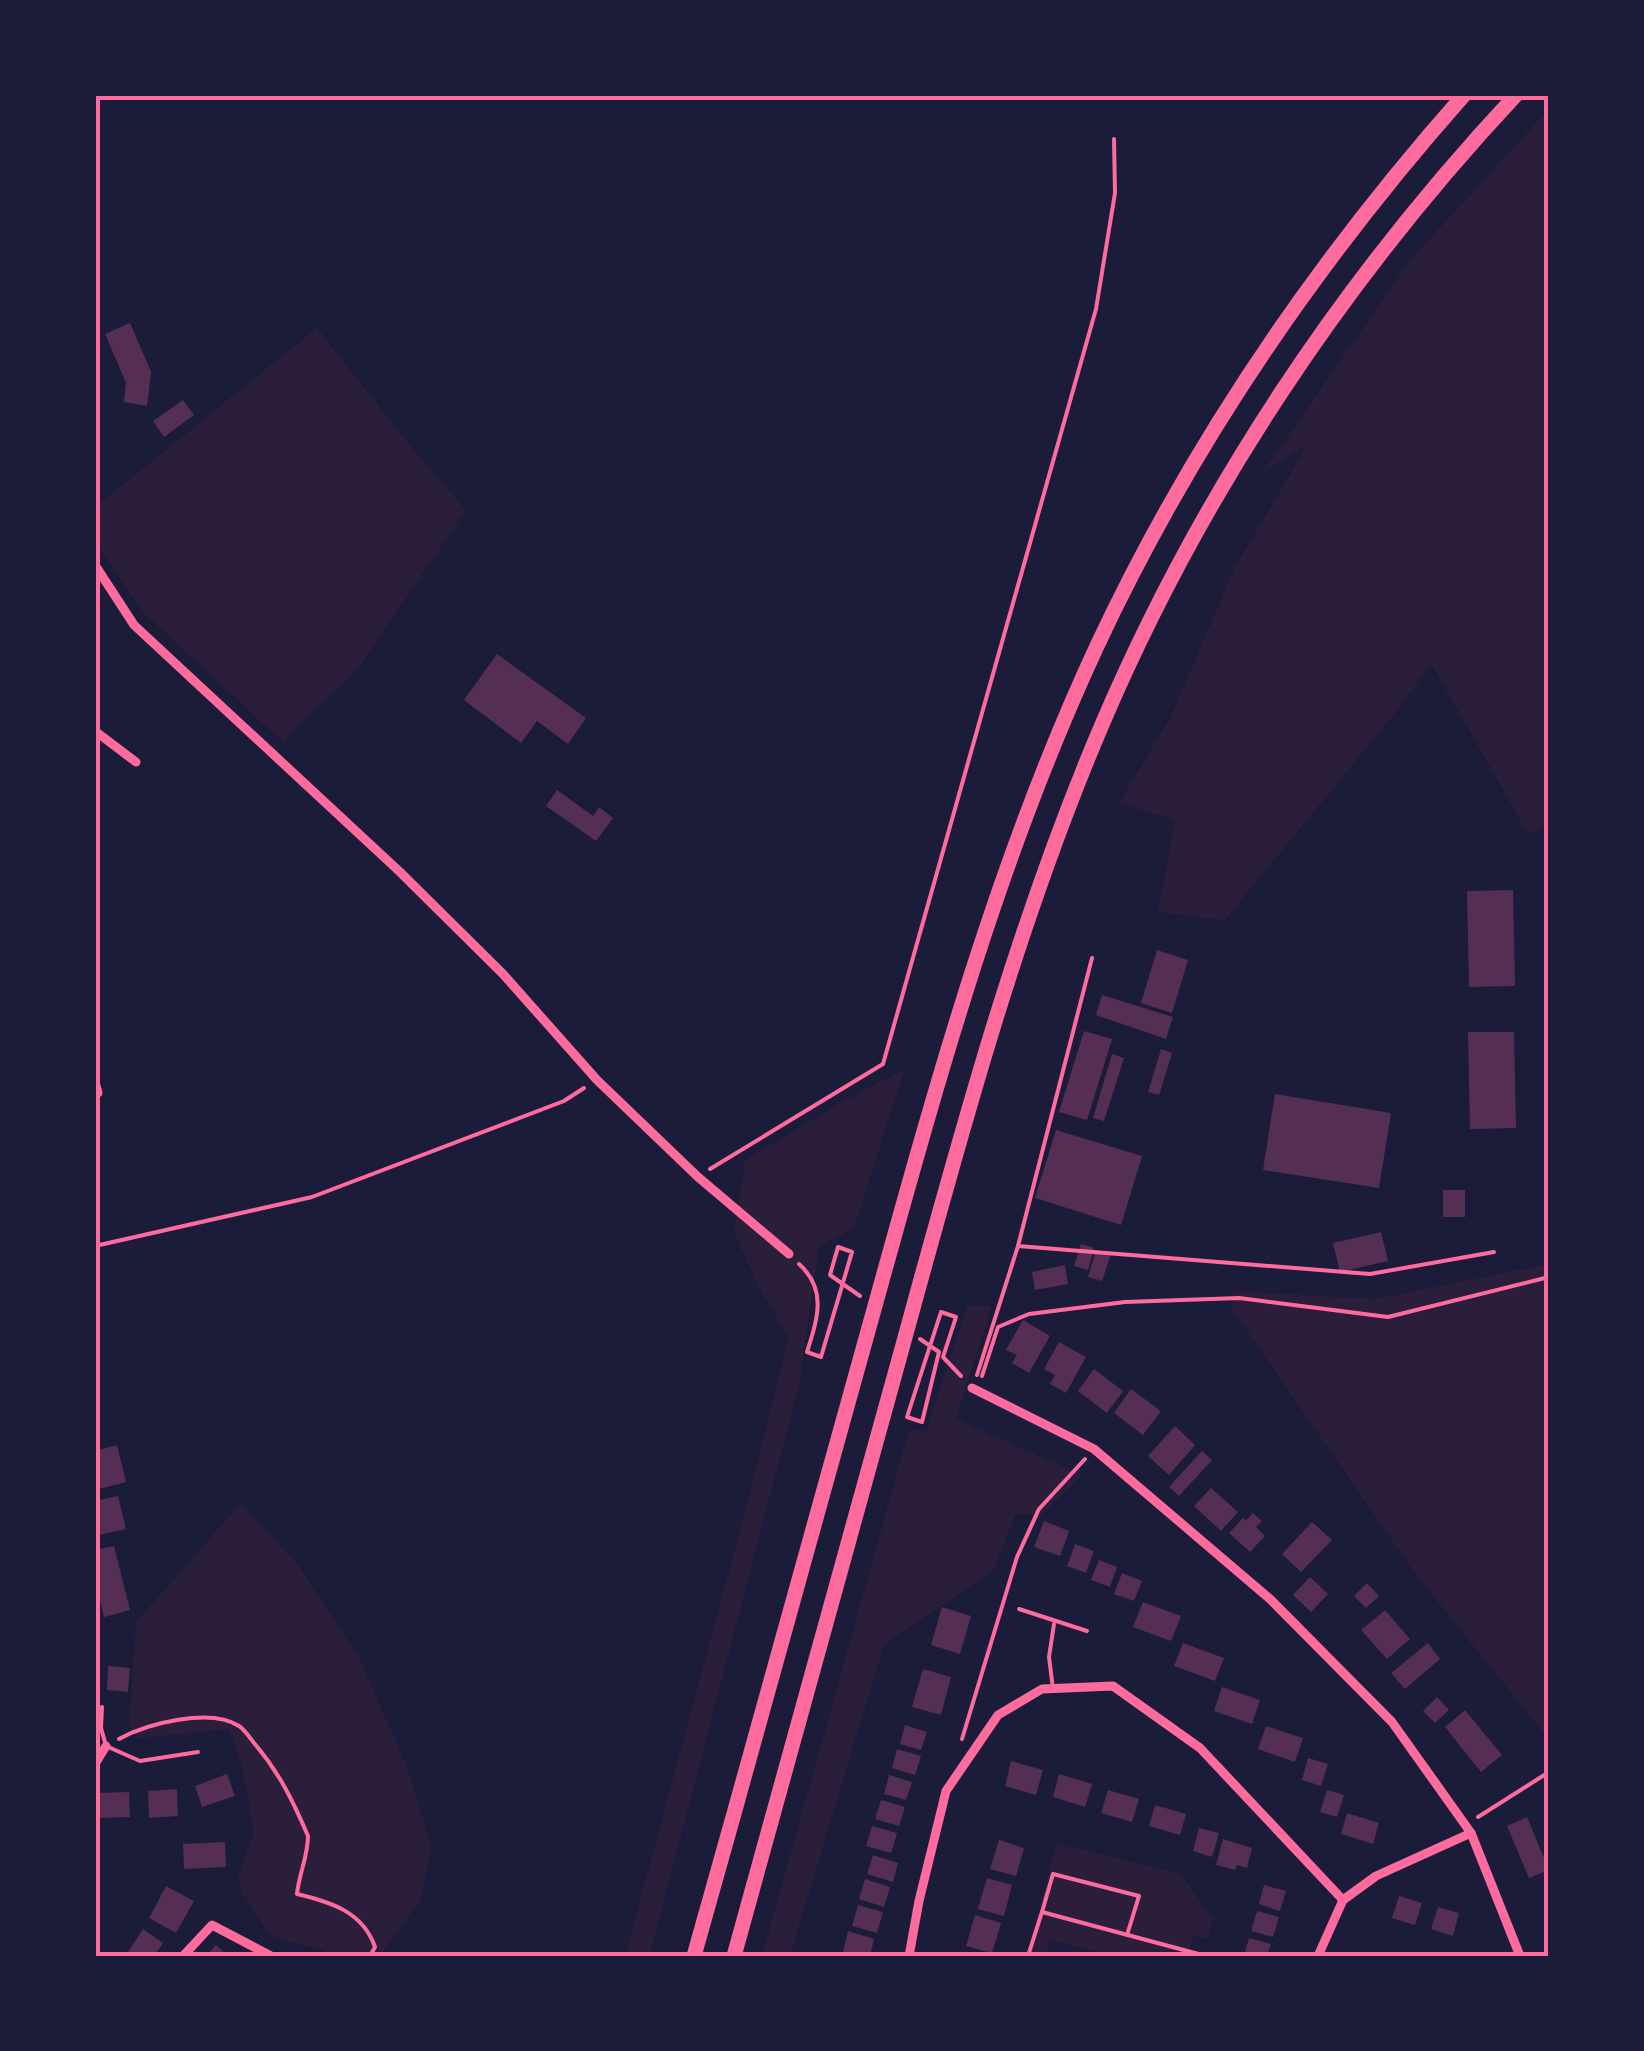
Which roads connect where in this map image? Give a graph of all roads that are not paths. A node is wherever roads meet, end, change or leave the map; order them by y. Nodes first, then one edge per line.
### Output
1 (1464, 95) edge
2 (1516, 95) edge
3 (95, 565) edge
4 (95, 731) edge
5 (136, 762) dead end
6 (789, 1254) road end
7 (975, 1389) road end
8 (1019, 1609) dead end
9 (1054, 1623) junction
10 (1087, 1630) dead end
11 (1053, 1689) junction
12 (102, 1708) dead end
13 (106, 1746) junction
14 (198, 1752) dead end
15 (95, 1764) edge
16 (1468, 1829) junction
17 (1343, 1900) junction
18 (183, 1956) edge
19 (271, 1956) edge
20 (694, 1956) edge
21 (734, 1956) edge
22 (909, 1956) edge
23 (1318, 1956) edge
24 (1520, 1956) edge

1 - 20 highway
2 - 21 highway
3 - 6 street
4 - 5 street
7 - 16 street
8 - 9 lane
9 - 10 lane
9 - 11 lane
11 - 17 street
11 - 22 street
12 - 13 lane
13 - 14 lane
13 - 15 street
16 - 17 street
16 - 24 street
17 - 23 street
18 - 19 street

